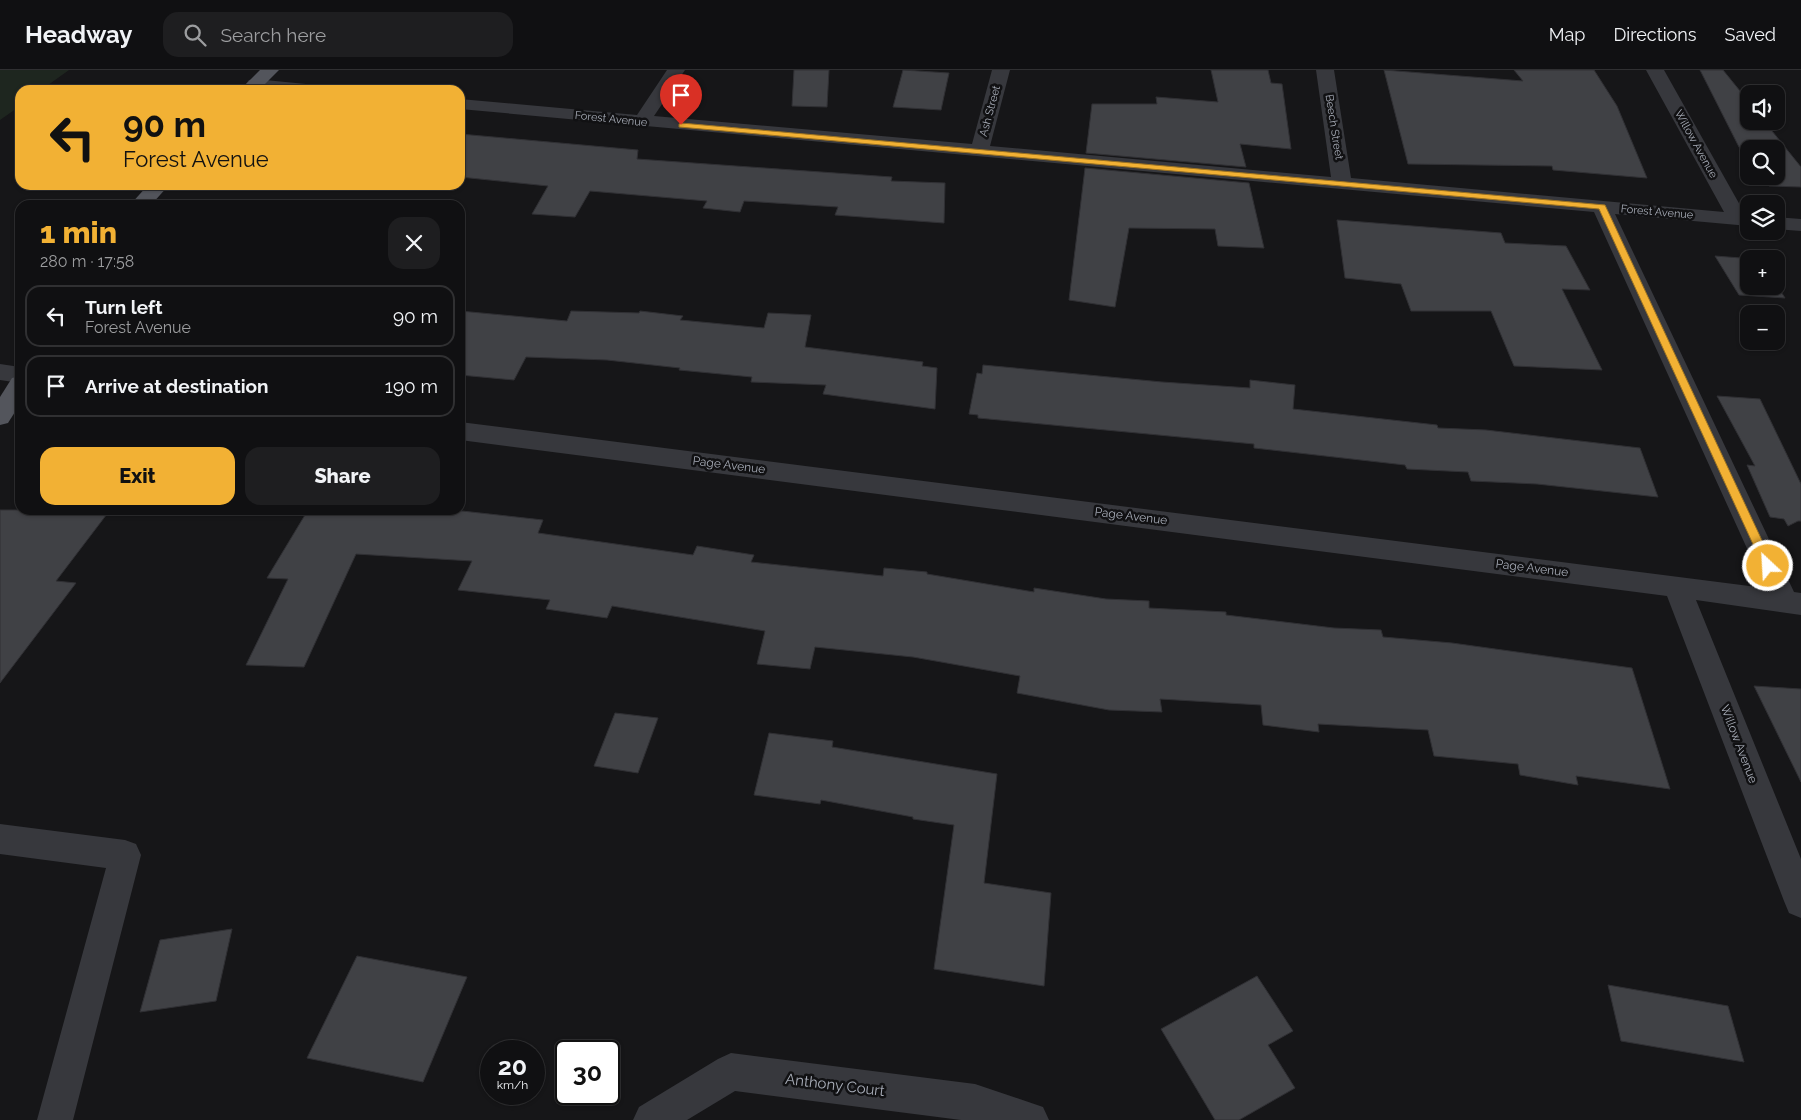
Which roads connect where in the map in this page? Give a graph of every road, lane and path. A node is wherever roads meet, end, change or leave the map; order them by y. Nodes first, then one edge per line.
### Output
1 (270, 70) edge
2 (676, 70) edge
3 (1001, 70) edge
4 (1325, 70) edge
5 (1655, 70) edge
6 (254, 85) edge
7 (465, 104) edge
8 (642, 122) junction
9 (979, 152) junction
10 (1342, 183) junction
11 (154, 190) edge
12 (145, 200) edge
13 (1602, 207) junction
14 (1740, 214) edge
15 (1740, 219) edge
16 (1785, 224) edge
17 (1801, 225) edge
18 (0, 372) edge
19 (15, 374) edge
20 (15, 392) edge
21 (0, 417) edge
22 (465, 432) edge
23 (1677, 586) junction
24 (1793, 603) edge
25 (0, 840) edge
26 (1801, 901) edge
27 (56, 1120) edge
28 (652, 1120) edge
29 (1030, 1120) edge

1 - 6 main road
2 - 8 street
3 - 9 street, Ash Street
4 - 10 street, Beech Street
5 - 14 street, Willow Avenue
7 - 8 street, Forest Avenue
8 - 9 street, Forest Avenue
9 - 10 street, Forest Avenue
10 - 13 street, Forest Avenue
11 - 12 main road
13 - 15 street, Forest Avenue
13 - 24 street
16 - 17 street
18 - 19 street
20 - 21 main road
22 - 23 street, Page Avenue
23 - 24 street, Page Avenue
23 - 26 street, Willow Avenue
25 - 27 lane
28 - 29 street, Anthony Court

